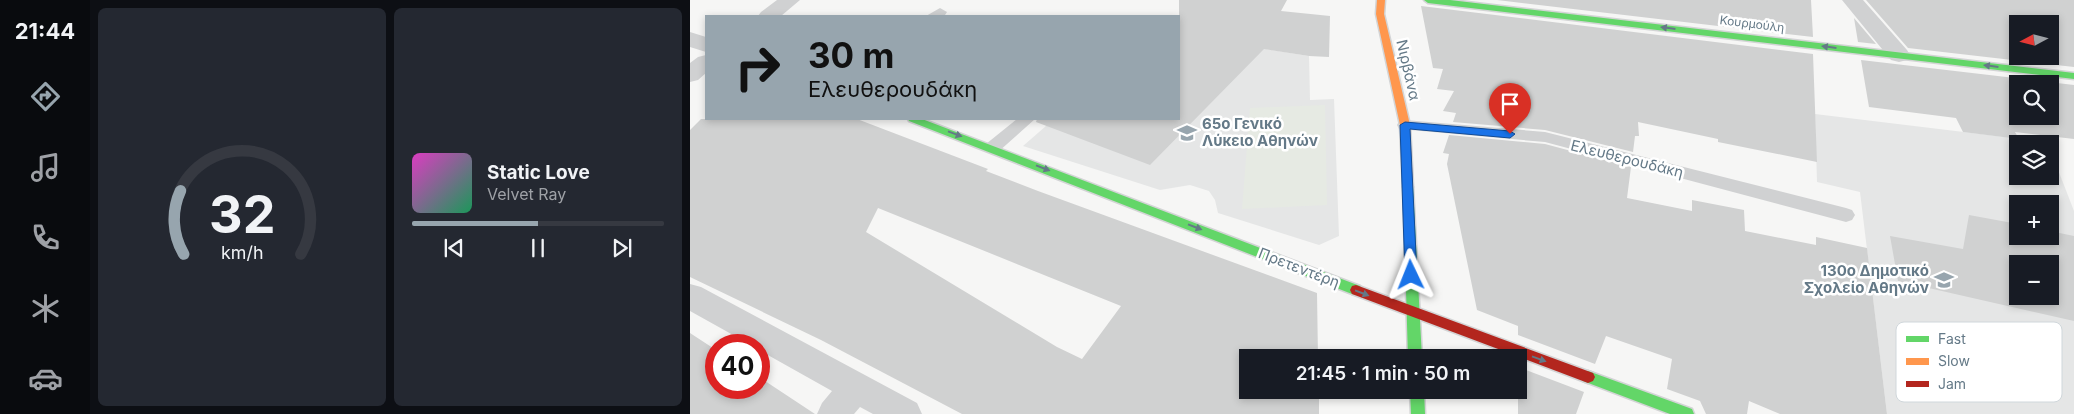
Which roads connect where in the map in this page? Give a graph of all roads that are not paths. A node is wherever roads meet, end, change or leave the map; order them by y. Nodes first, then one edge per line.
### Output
1 (790, 0) edge
2 (1381, 0) edge
3 (1428, 0) edge
4 (1852, 0) edge
5 (769, 15) edge
6 (690, 38) edge
7 (705, 45) edge
8 (1898, 55) junction
9 (705, 63) edge
10 (690, 75) edge
11 (2074, 76) edge
12 (916, 120) edge
13 (1026, 120) edge
14 (1405, 125) junction
15 (992, 148) junction
16 (1846, 215) dead end
17 (690, 296) edge
18 (1412, 312) junction
19 (1414, 349) edge
20 (855, 387) junction
21 (1417, 399) edge
22 (834, 414) edge
23 (905, 414) edge
24 (1418, 414) edge
25 (1687, 414) edge

1 - 5 street
2 - 14 street, Νιρβάνα
8 -> 3 street, Κουρμούλη
4 - 8 street
6 - 7 street
11 -> 8 street, Κουρμούλη
9 - 10 street
12 -> 15 street, Πρετεντέρη
13 - 15 lane
14 - 16 lane, Ελευθερουδάκη
14 - 18 street, Νιρβάνα
15 -> 18 street, Πρετεντέρη
17 - 20 street
18 - 19 street, Νιρβάνα
18 -> 25 street, Πρετεντέρη
20 - 22 street
20 - 23 street
21 - 24 street

